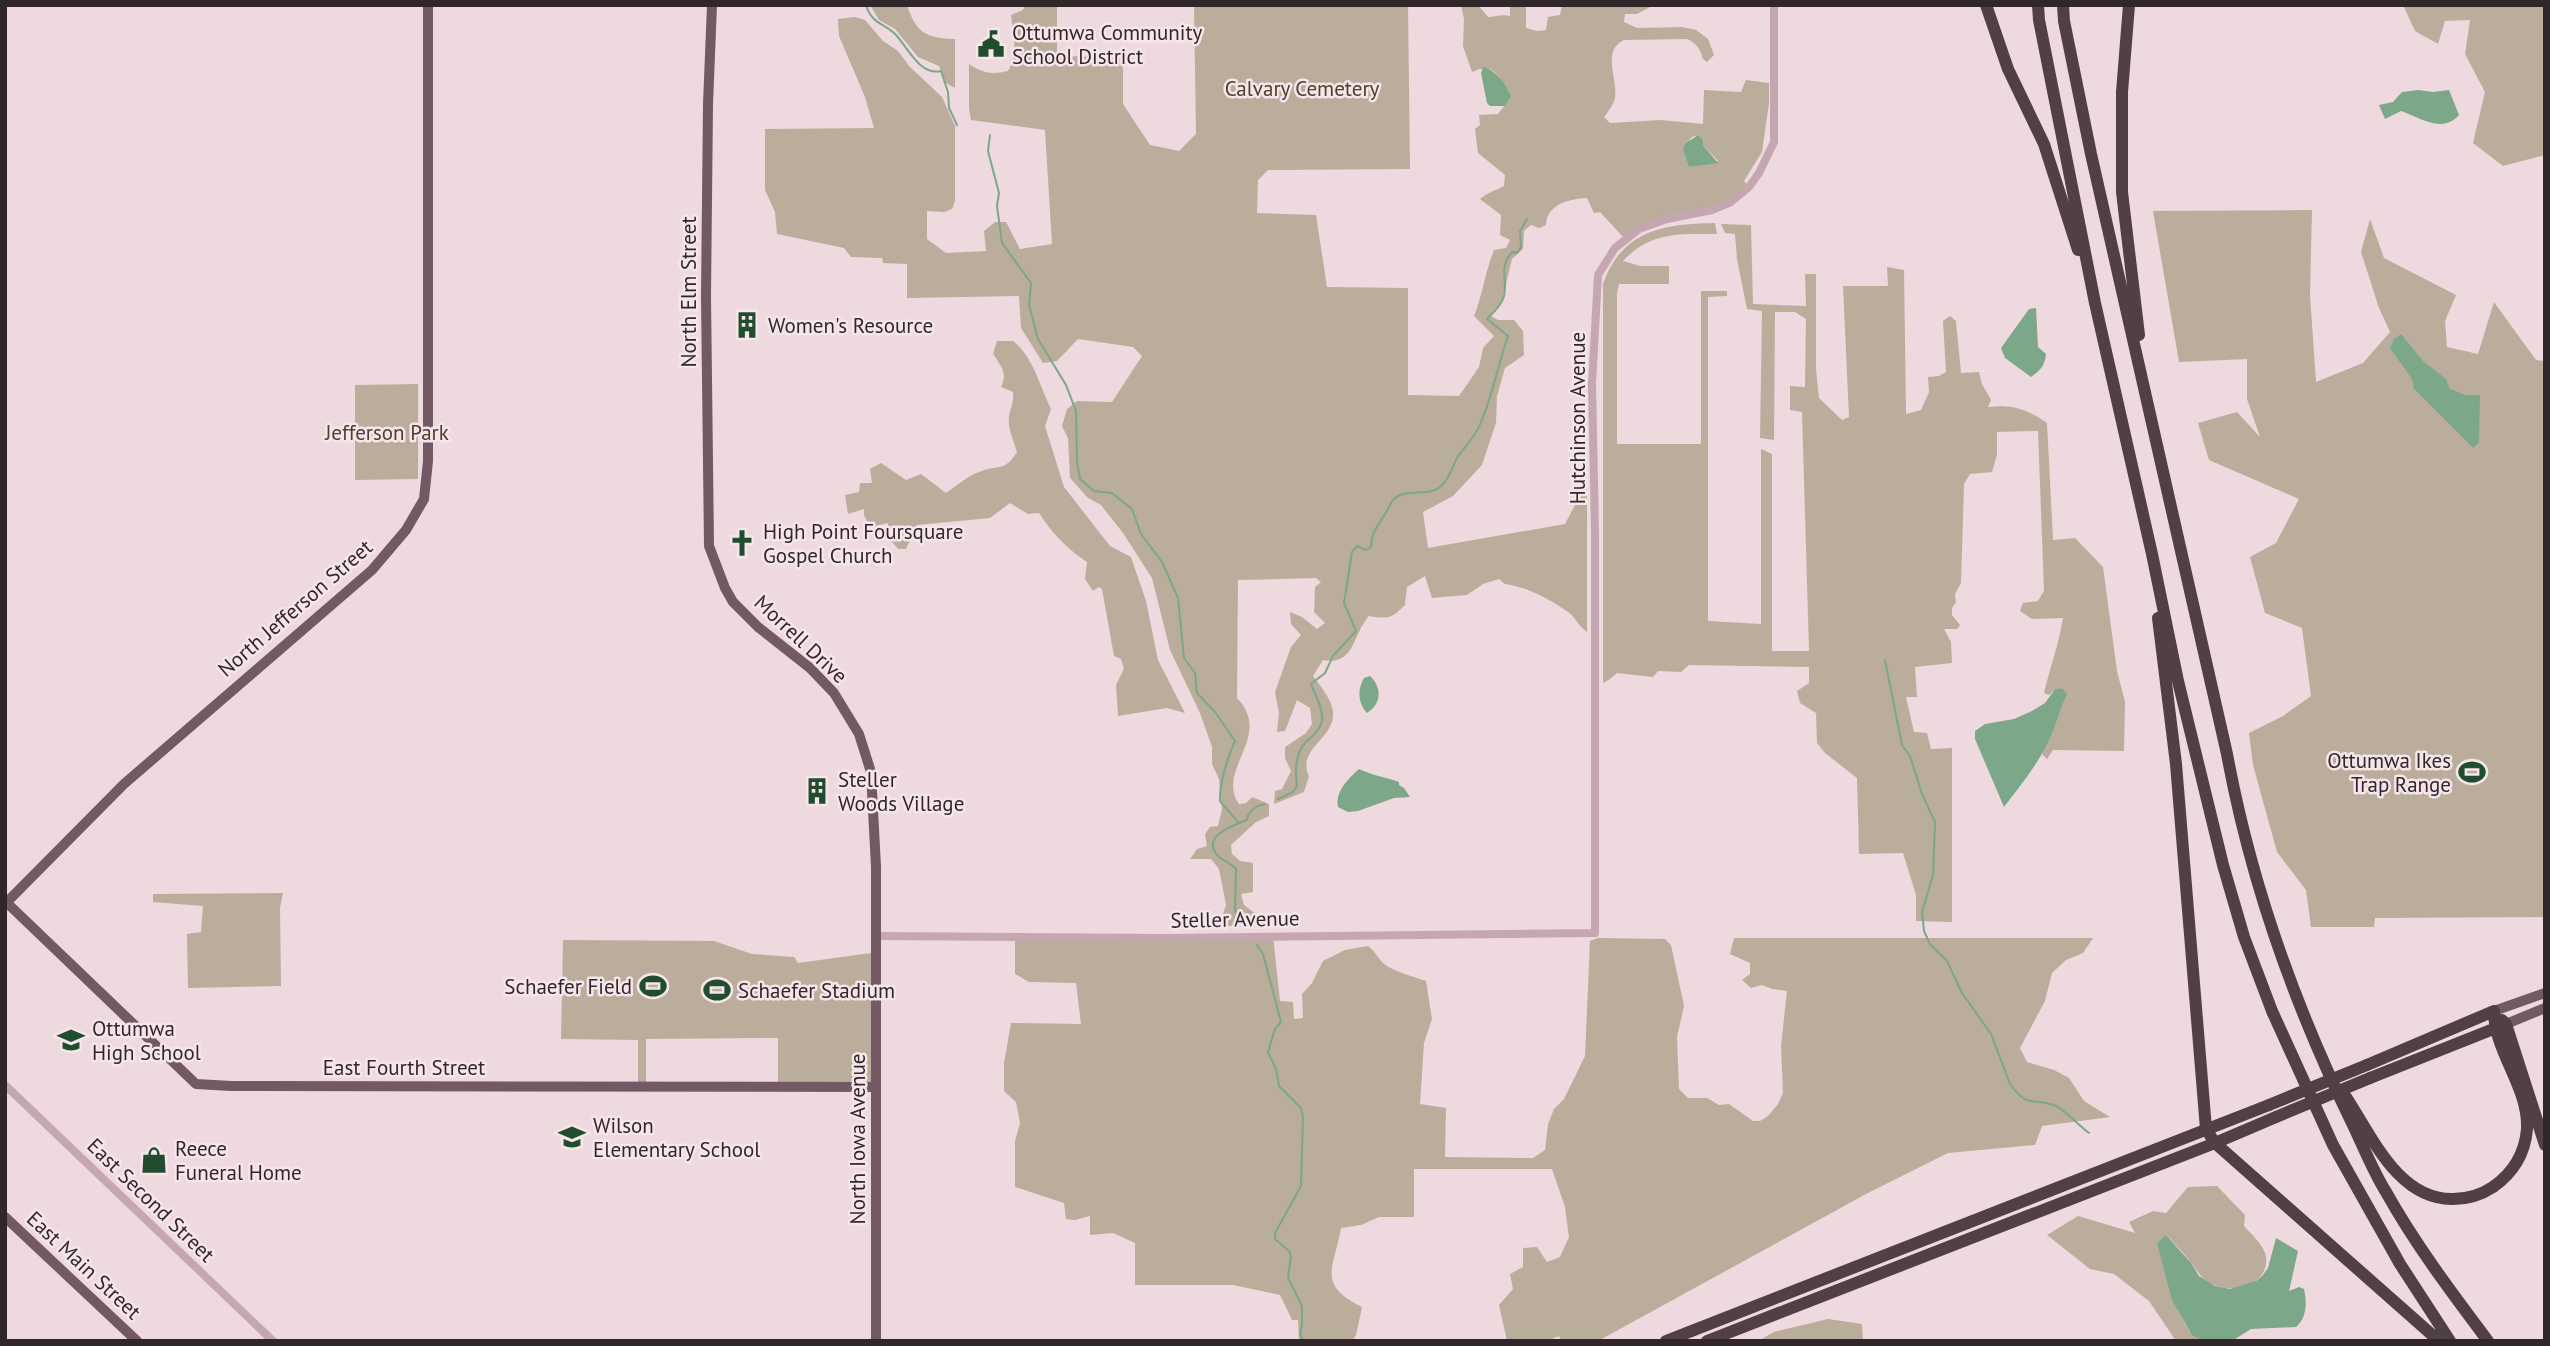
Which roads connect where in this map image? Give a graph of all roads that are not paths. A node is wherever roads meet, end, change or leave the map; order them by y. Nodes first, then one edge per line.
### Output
1 (428, 5) edge
2 (712, 5) edge
3 (1774, 5) edge
4 (1986, 5) edge
5 (2038, 5) edge
6 (2063, 5) edge
7 (2129, 5) edge
8 (2095, 303) junction
9 (2147, 402) junction
10 (2152, 555) junction
11 (720, 578) joint
12 (6, 903) edge
13 (1595, 933) joint
14 (876, 936) junction
15 (2545, 993) edge
16 (2545, 1008) edge
17 (2494, 1011) junction
18 (2500, 1026) junction
19 (2322, 1063) junction
20 (2368, 1072) junction
21 (5, 1085) edge
22 (876, 1087) junction
23 (2206, 1129) junction
24 (2216, 1143) junction
25 (2545, 1145) edge
26 (5, 1217) edge
27 (137, 1341) edge
28 (273, 1341) edge
29 (876, 1341) edge
30 (1666, 1341) edge
31 (1707, 1341) edge
32 (2438, 1341) edge
33 (2450, 1341) edge
34 (2488, 1341) edge

1 - 12 main road, North Jefferson Street
2 - 11 main road, North Elm Street
3 - 13 street, Hutchinson Avenue
4 - 8 highway
5 - 8 highway
6 - 9 highway
7 - 9 highway
8 - 10 highway
9 - 19 highway
10 - 23 highway
10 - 33 highway
11 - 14 main road, Morrell Drive
12 - 22 main road, East Fourth Street
13 - 14 street, Steller Avenue
14 - 22 main road, North Iowa Avenue
15 - 17 main road
16 - 18 main road
17 - 18 highway
17 - 20 highway
18 - 19 highway
18 - 20 highway
18 - 25 highway
19 - 34 highway
20 - 23 highway, bridge
20 - 24 highway, bridge
21 - 28 street, East Second Street
22 - 29 main road, North Iowa Avenue
23 - 24 highway
23 - 30 highway
24 - 31 highway
24 - 32 highway
26 - 27 main road, East Main Street

